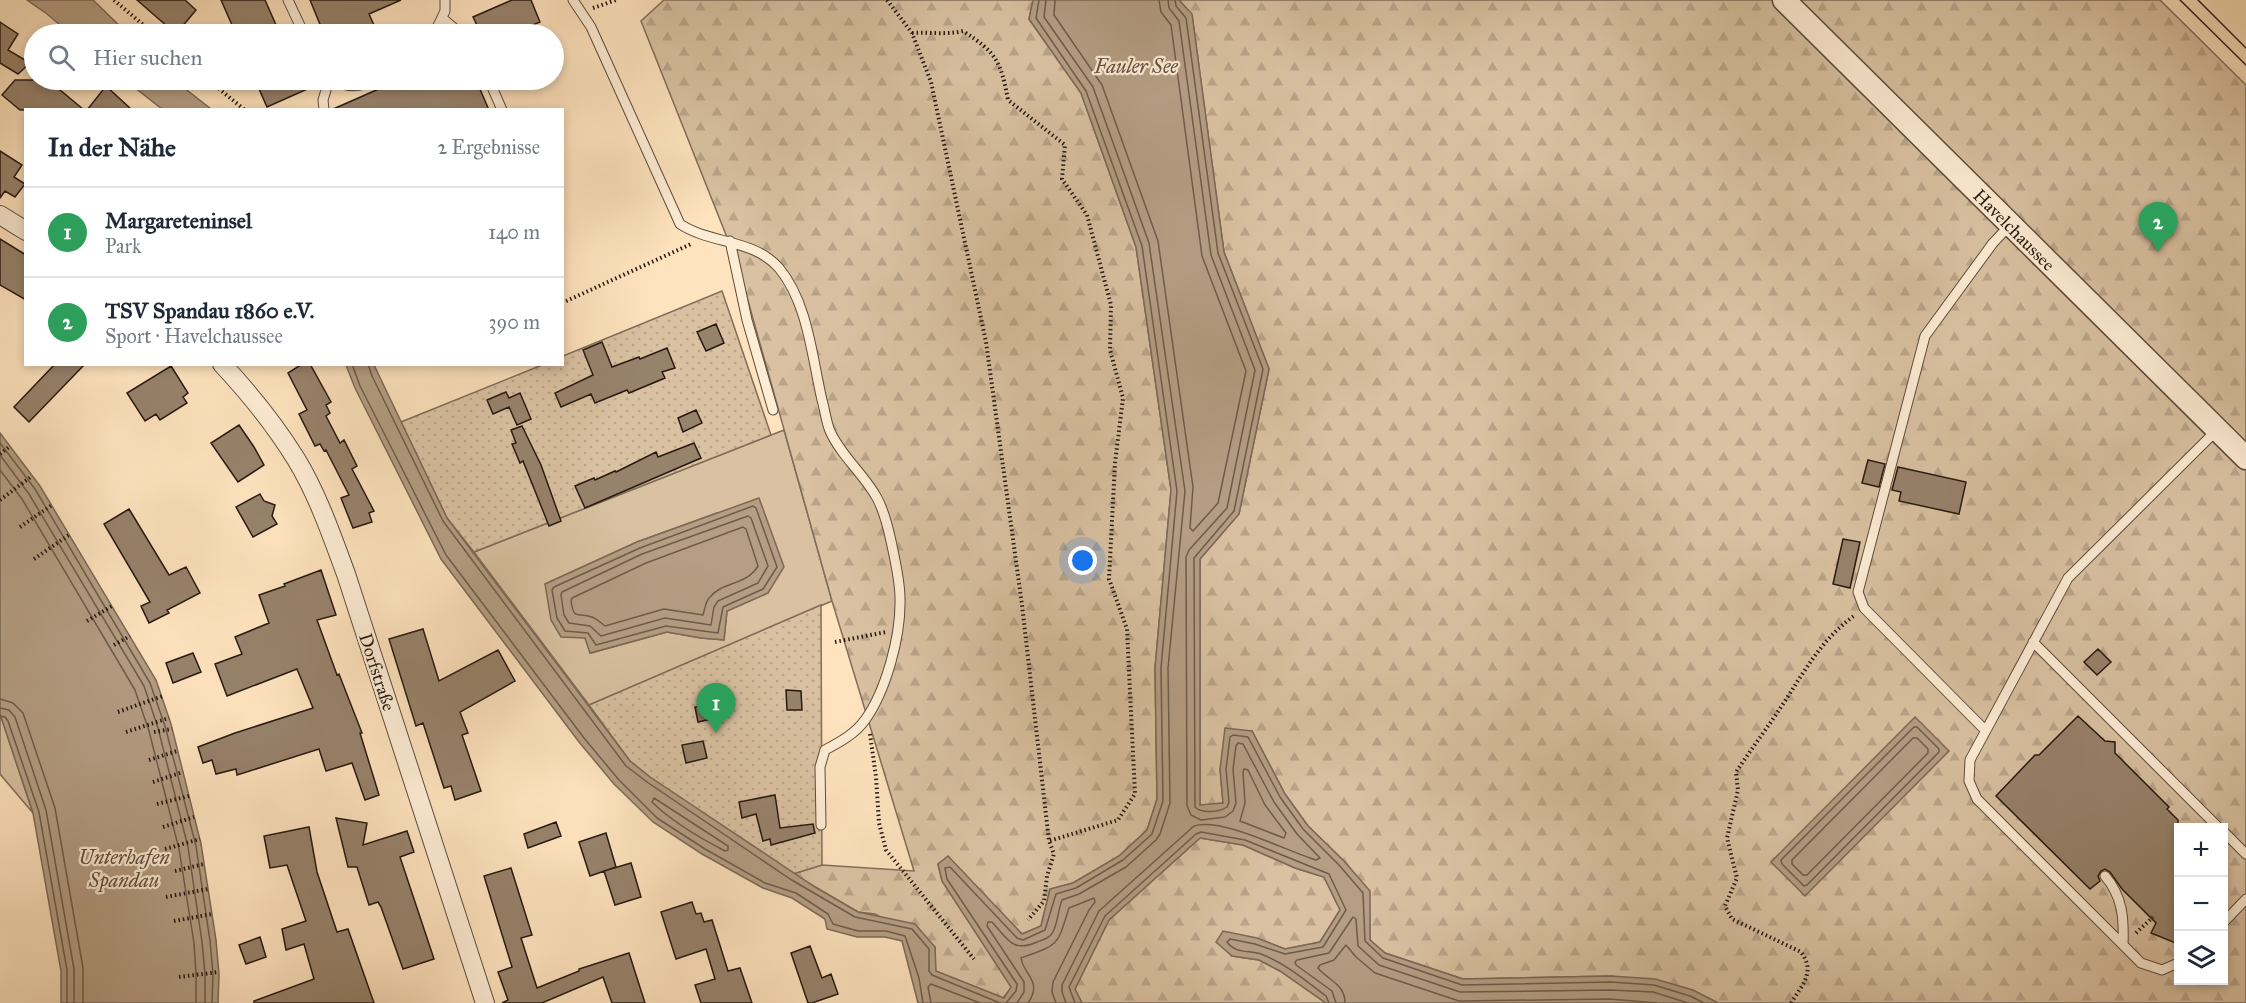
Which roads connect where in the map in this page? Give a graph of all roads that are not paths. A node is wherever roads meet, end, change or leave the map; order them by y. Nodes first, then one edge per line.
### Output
1 (288, 0) edge
2 (445, 0) edge
3 (573, 0) edge
4 (1784, 0) edge
5 (442, 18) junction
6 (299, 24) edge
7 (439, 24) edge
8 (449, 24) edge
9 (326, 90) edge
10 (493, 90) edge
11 (324, 108) edge
12 (501, 108) edge
13 (0, 215) edge
14 (2010, 225) junction
15 (24, 230) edge
16 (730, 241) junction
17 (224, 366) edge
18 (773, 410) dead end
19 (2217, 430) junction
20 (2246, 458) edge
21 (2033, 642) junction
22 (1985, 730) junction
23 (2214, 823) edge
24 (821, 825) dead end
25 (2228, 837) edge
26 (2246, 854) edge
27 (2105, 876) dead end
28 (2246, 899) edge
29 (2228, 917) edge
30 (2123, 945) junction
31 (2174, 965) edge
32 (485, 1003) edge

1 - 6 lane
2 - 5 lane
3 - 16 lane
4 - 14 street, Havelchaussee
5 - 7 lane
5 - 8 lane
9 - 11 lane
10 - 12 lane
13 - 15 street
14 - 19 street, Havelchaussee
14 - 22 lane
16 - 18 lane
16 - 24 lane
17 - 32 street, Dorfstraße
19 - 20 street, Havelchaussee
19 - 21 lane
21 - 22 lane
21 - 23 lane
22 - 30 lane
25 - 26 lane
27 - 30 lane
28 - 29 lane
30 - 31 lane

